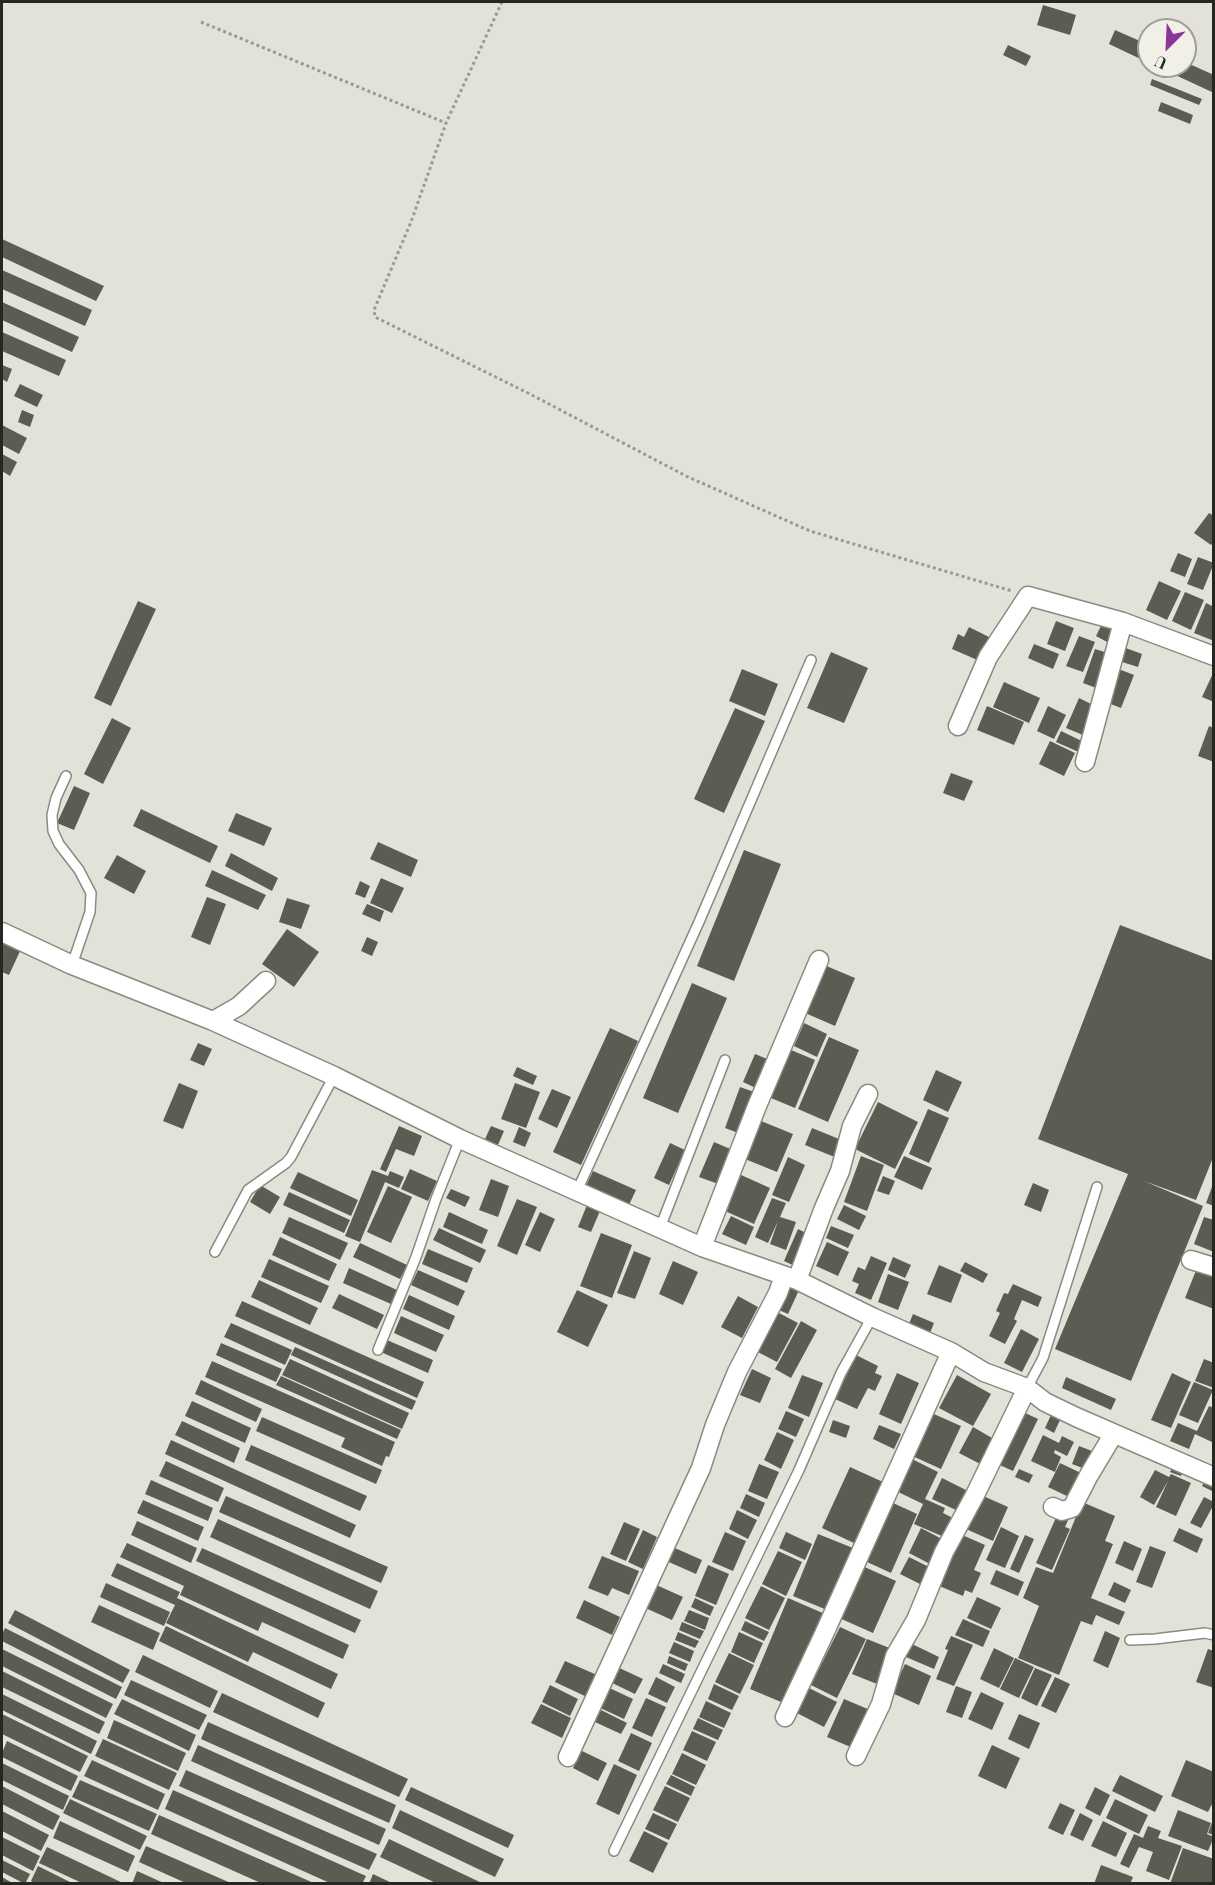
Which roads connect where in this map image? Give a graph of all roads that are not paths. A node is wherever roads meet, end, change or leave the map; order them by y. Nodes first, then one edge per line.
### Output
1 (1123, 622) junction
2 (1214, 656) edge
3 (812, 660) dead end
4 (958, 726) dead end
5 (1085, 762) dead end
6 (66, 776) dead end
7 (2, 932) edge
8 (819, 960) dead end
9 (72, 965) junction
10 (266, 981) dead end
11 (213, 1021) junction
12 (725, 1060) dead end
13 (334, 1076) junction
14 (868, 1094) dead end
15 (460, 1139) junction
16 (1097, 1186) dead end
17 (577, 1191) junction
18 (660, 1228) junction
19 (702, 1247) junction
20 (215, 1252) dead end
21 (1191, 1260) dead end
22 (1214, 1267) edge
23 (791, 1278) junction
24 (872, 1317) junction
25 (378, 1350) dead end
26 (951, 1352) junction
27 (1027, 1388) junction
28 (1113, 1435) junction
29 (1214, 1477) edge
30 (1053, 1507) dead end
31 (1214, 1635) edge
32 (1130, 1640) dead end
33 (784, 1717) dead end
34 (568, 1756) dead end
35 (856, 1756) dead end
36 (614, 1851) dead end

1 - 2 street
1 - 4 street
1 - 5 street
3 - 17 lane
6 - 9 lane
7 - 9 street
8 - 19 street
9 - 11 street
10 - 11 street
11 - 13 street
12 - 18 lane
13 - 15 street
13 - 20 lane
14 - 23 street
15 - 17 street
15 - 25 lane
16 - 27 lane
17 - 18 street
18 - 19 street
19 - 23 street
21 - 22 street
23 - 24 street
23 - 34 street
24 - 26 street
24 - 36 lane
26 - 27 street
26 - 33 street
27 - 28 street
27 - 35 street
28 - 29 street
28 - 30 street
31 - 32 lane

